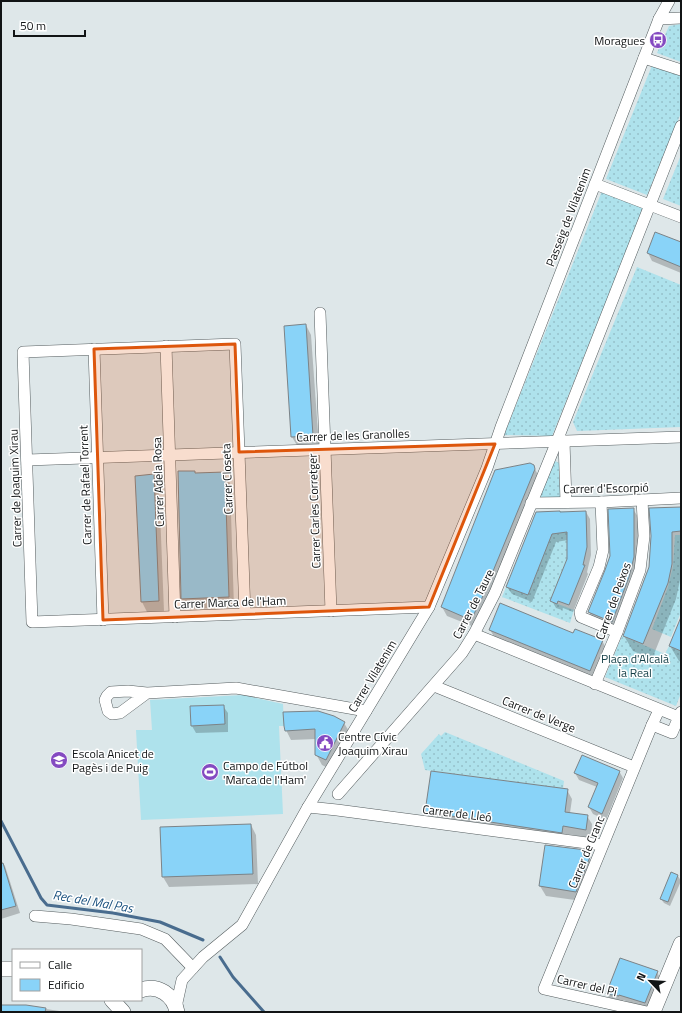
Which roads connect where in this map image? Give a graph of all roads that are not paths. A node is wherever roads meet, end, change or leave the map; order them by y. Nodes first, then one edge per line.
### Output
1 (670, 1) edge
2 (681, 14) edge
3 (681, 18) edge
4 (659, 19) junction
5 (644, 58) junction
6 (681, 70) edge
7 (681, 126) edge
8 (595, 184) junction
9 (650, 205) junction
10 (681, 217) edge
11 (320, 313) dead end
12 (166, 346) junction
13 (94, 349) junction
14 (681, 437) edge
15 (561, 441) junction
16 (495, 444) junction
17 (325, 448) junction
18 (239, 452) junction
19 (170, 454) junction
20 (98, 457) junction
21 (27, 460) junction
22 (681, 498) edge
23 (642, 500) junction
24 (531, 502) junction
25 (566, 502) junction
26 (601, 502) junction
27 (429, 607) junction
28 (331, 611) junction
29 (245, 614) junction
30 (176, 617) junction
31 (103, 620) junction
32 (32, 622) joint
33 (617, 632) junction
34 (474, 634) junction
35 (595, 684) junction
36 (434, 686) junction
37 (147, 693) dead end
38 (659, 710) junction
39 (366, 711) junction
40 (680, 716) edge
41 (652, 725) junction
42 (677, 735) edge
43 (634, 767) junction
44 (321, 786) junction
45 (338, 794) junction
46 (308, 807) junction
47 (337, 810) junction
48 (602, 845) junction
49 (35, 916) dead end
50 (681, 944) edge
51 (193, 968) junction
52 (1, 969) edge
53 (12, 969) edge
54 (182, 980) junction
55 (159, 989) junction
56 (544, 989) joint
57 (142, 990) edge
58 (113, 1001) edge
59 (128, 1001) edge
60 (176, 1010) edge
61 (124, 1012) edge
62 (647, 1012) edge
63 (654, 1012) edge

1 - 2 street
1 - 4 street, Passeig de Vilatenim
3 - 4 street
4 - 5 street, Passeig de Vilatenim
5 - 6 street
5 - 8 street, Passeig de Vilatenim
7 - 9 street
8 - 9 street
8 - 16 street, Passeig de Vilatenim
9 - 10 street
9 - 15 street
11 - 17 street, Carrer Carles Corretger
12 - 13 street
12 - 18 street, Carrer Closeta
12 - 19 street, Carrer Adela Rosa
13 - 20 street, Carrer de Rafael Torrent
13 - 21 street, Carrer de Joaquim Xirau
14 - 15 street, Carrer de les Granolles
15 - 16 street, Carrer de les Granolles
15 - 24 street, Carrer de Taure
15 - 25 street
16 - 17 street, Carrer de les Granolles
16 - 27 street, Carrer Vilatenim
17 - 18 street, Carrer de les Granolles
17 - 28 street, Carrer Carles Corretger
18 - 19 street, Carrer de les Granolles
18 - 29 street, Carrer Closeta
19 - 20 street, Carrer de les Granolles
19 - 30 street, Carrer Adela Rosa
20 - 21 street, Carrer de les Granolles
20 - 31 street, Carrer de Rafael Torrent
21 - 32 street, Carrer de Joaquim Xirau
22 - 23 street, Carrer d'Escorpió
23 - 26 street, Carrer d'Escorpió
23 - 33 street, Carrer de Peixos
24 - 25 street, Carrer d'Escorpió
24 - 34 street, Carrer de Taure
25 - 26 street, Carrer d'Escorpió
26 - 33 street
27 - 28 street, Carrer Marca de l'Ham
27 - 39 street, Carrer Vilatenim
28 - 29 street, Carrer Marca de l'Ham
29 - 30 street, Carrer Marca de l'Ham
30 - 31 street, Carrer Marca de l'Ham
31 - 32 street, Carrer Marca de l'Ham
33 - 35 street, Carrer de Peixos
34 - 35 street
34 - 36 street, Carrer de Taure
35 - 38 street
36 - 43 street, Carrer de Verge
36 - 45 street, Carrer de Taure
37 - 39 street
38 - 40 street
38 - 41 street
39 - 44 street, Carrer Vilatenim
40 - 42 street
41 - 42 street
41 - 43 street, Carrer de Cranc
43 - 48 street, Carrer de Cranc
44 - 45 street
44 - 46 street, Carrer Vilatenim
45 - 47 street
46 - 47 street, Carrer de Lleó
46 - 51 street, Carrer Vilatenim
47 - 48 street, Carrer de Lleó
48 - 56 street, Carrer de Cranc
49 - 51 street
50 - 63 main road
51 - 54 street, Carrer Vilatenim
52 - 53 main road
54 - 55 street, Carrer Vilatenim
54 - 60 street, Carrer Vilatenim
55 - 57 main road
55 - 60 main road
56 - 62 street, Carrer del Pi
58 - 61 main road
59 - 61 main road

